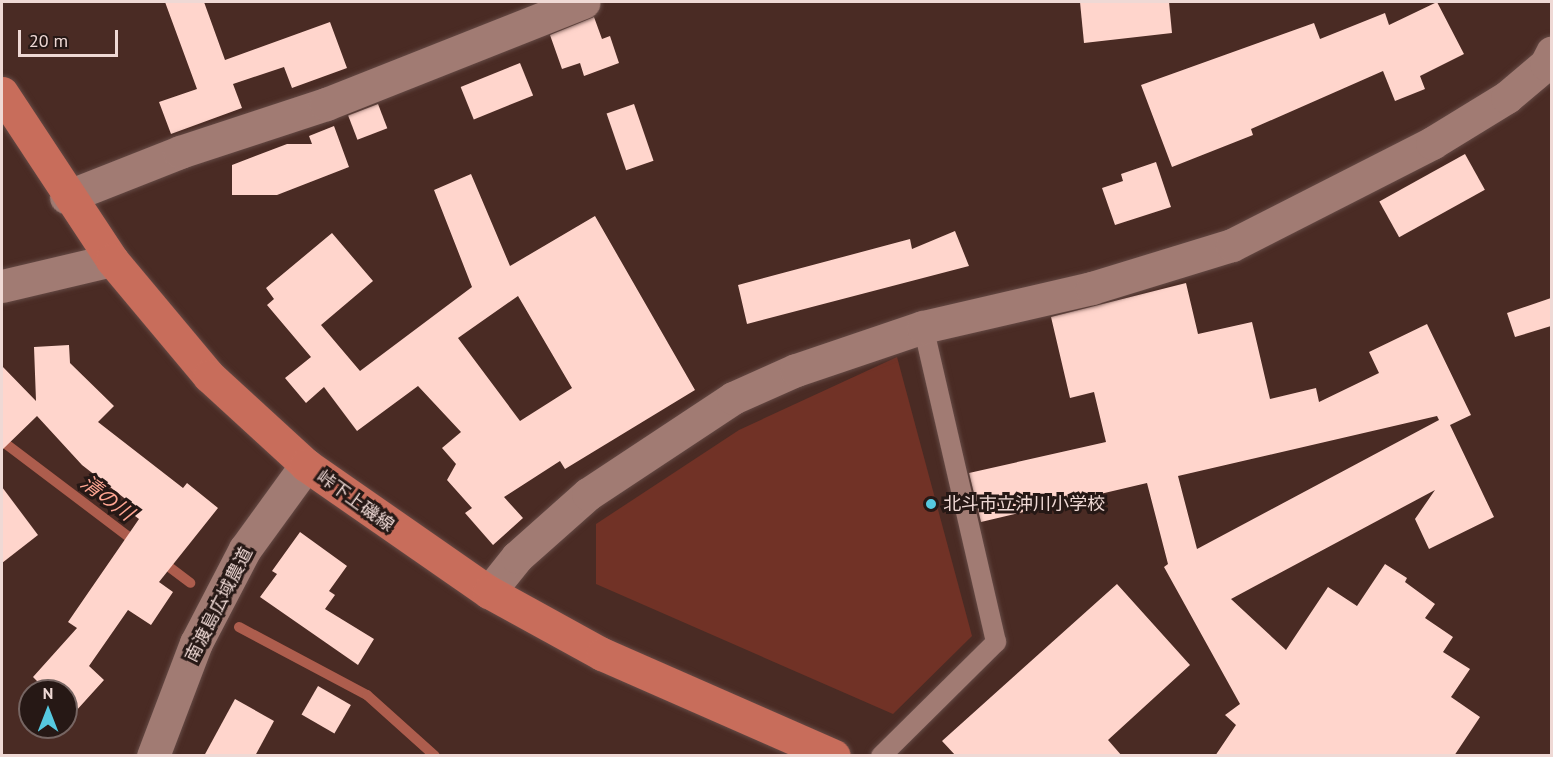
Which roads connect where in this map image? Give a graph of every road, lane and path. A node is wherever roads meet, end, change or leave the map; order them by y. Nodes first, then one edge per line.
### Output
1 (584, 2) edge
2 (529, 11) edge
3 (1551, 52) edge
4 (2, 93) edge
5 (66, 197) junction
6 (112, 260) junction
7 (2, 286) edge
8 (923, 327) junction
9 (306, 465) junction
10 (489, 592) junction
11 (153, 756) edge
12 (834, 756) edge
13 (881, 756) edge

1 - 2 street
2 - 5 street
3 - 8 street
4 - 5 main road, 峠下上磯線
5 - 6 main road, 峠下上磯線
6 - 7 street
6 - 9 main road, 峠下上磯線
8 - 10 street
8 - 13 lane
9 - 10 main road, 峠下上磯線
9 - 11 street, 南渡島広域農道
10 - 12 main road, 峠下上磯線

